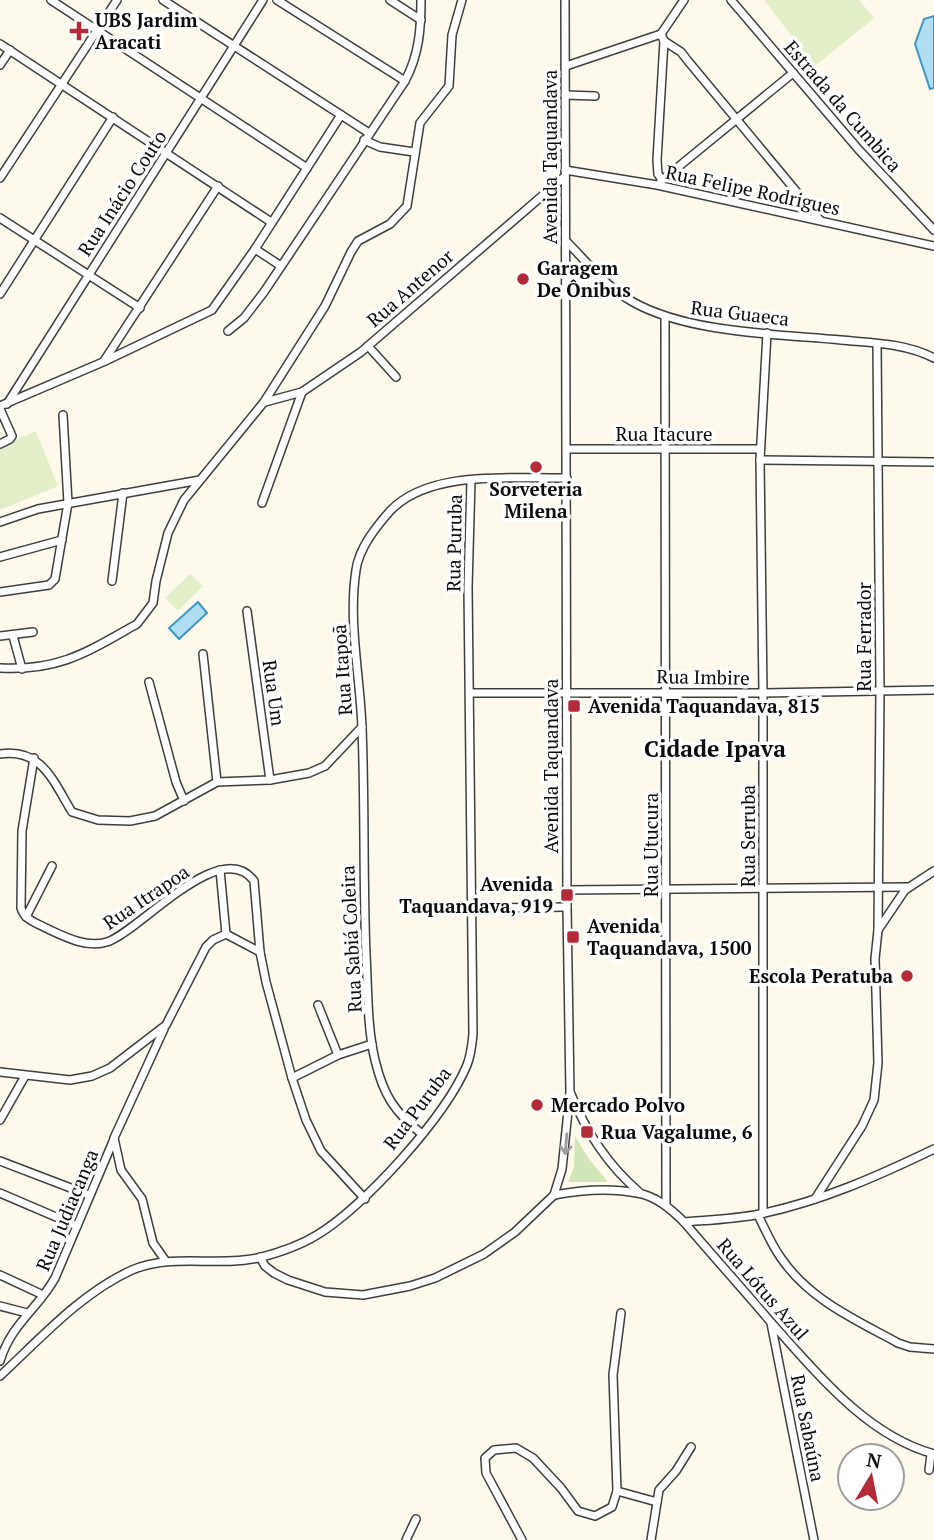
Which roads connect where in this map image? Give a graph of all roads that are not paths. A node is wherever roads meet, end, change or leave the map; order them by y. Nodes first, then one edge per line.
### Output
1 (51, 0) edge
2 (117, 0) edge
3 (163, 0) edge
4 (263, 0) edge
5 (277, 0) edge
6 (390, 0) edge
7 (421, 0) edge
8 (462, 0) edge
9 (565, 0) edge
10 (684, 0) edge
11 (731, 0) edge
12 (421, 20) junction
13 (97, 31) junction
14 (663, 37) junction
15 (0, 44) edge
16 (234, 46) junction
17 (10, 50) junction
18 (0, 65) edge
19 (566, 66) junction
20 (793, 73) junction
21 (405, 81) junction
22 (61, 84) junction
23 (565, 95) junction
24 (595, 96) dead end
25 (201, 99) junction
26 (341, 115) junction
27 (113, 117) junction
28 (736, 121) junction
29 (366, 136) junction
30 (414, 152) junction
31 (166, 153) junction
32 (307, 168) junction
33 (565, 174) junction
34 (0, 178) edge
35 (660, 183) junction
36 (218, 187) junction
37 (0, 218) edge
38 (820, 221) junction
39 (271, 222) junction
40 (934, 230) edge
41 (34, 240) junction
42 (566, 241) junction
43 (934, 246) edge
44 (255, 249) junction
45 (281, 266) junction
46 (88, 275) junction
47 (0, 294) edge
48 (141, 308) junction
49 (665, 317) junction
50 (228, 331) dead end
51 (767, 333) junction
52 (877, 344) junction
53 (368, 346) junction
54 (934, 358) edge
55 (103, 362) junction
56 (396, 377) dead end
57 (302, 392) junction
58 (264, 402) junction
59 (2, 406) edge
60 (63, 415) dead end
61 (0, 444) edge
62 (568, 449) junction
63 (761, 449) junction
64 (665, 451) junction
65 (760, 460) junction
66 (878, 461) junction
67 (934, 462) edge
68 (567, 478) junction
69 (200, 480) junction
70 (471, 480) junction
71 (123, 493) junction
72 (68, 503) junction
73 (262, 503) dead end
74 (0, 522) edge
75 (62, 540) junction
76 (0, 557) edge
77 (111, 581) dead end
78 (0, 592) edge
79 (247, 611) dead end
80 (33, 632) dead end
81 (0, 636) edge
82 (13, 636) junction
83 (203, 654) dead end
84 (0, 668) edge
85 (22, 669) junction
86 (149, 682) dead end
87 (934, 690) edge
88 (880, 691) junction
89 (566, 692) junction
90 (666, 692) junction
91 (471, 693) junction
92 (763, 693) junction
93 (362, 727) junction
94 (0, 754) edge
95 (34, 758) junction
96 (270, 780) junction
97 (218, 782) junction
98 (184, 801) junction
99 (52, 866) dead end
100 (220, 870) junction
101 (934, 871) edge
102 (908, 887) junction
103 (667, 888) junction
104 (878, 888) junction
105 (567, 890) junction
106 (764, 890) junction
107 (567, 907) junction
108 (473, 908) junction
109 (26, 917) junction
110 (878, 930) junction
111 (226, 934) junction
112 (260, 951) junction
113 (318, 1005) dead end
114 (166, 1025) junction
115 (372, 1044) junction
116 (338, 1055) junction
117 (0, 1072) edge
118 (25, 1076) junction
119 (292, 1078) junction
120 (570, 1092) junction
121 (0, 1120) edge
122 (422, 1134) junction
123 (114, 1138) junction
124 (934, 1149) edge
125 (0, 1161) edge
126 (0, 1193) edge
127 (640, 1193) junction
128 (89, 1195) junction
129 (554, 1195) junction
130 (365, 1199) junction
131 (816, 1199) junction
132 (666, 1205) junction
133 (760, 1214) junction
134 (684, 1222) junction
135 (77, 1226) junction
136 (260, 1257) junction
137 (165, 1260) junction
138 (0, 1275) edge
139 (43, 1295) junction
140 (0, 1306) edge
141 (27, 1313) junction
142 (621, 1313) dead end
143 (771, 1322) junction
144 (2, 1349) edge
145 (934, 1349) edge
146 (0, 1361) edge
147 (0, 1376) edge
148 (691, 1447) dead end
149 (933, 1454) edge
150 (929, 1470) dead end
151 (617, 1491) junction
152 (657, 1502) junction
153 (416, 1519) dead end
154 (405, 1540) edge
155 (522, 1540) edge
156 (652, 1540) edge
157 (814, 1540) edge

1 - 13 street
2 - 13 street
3 - 16 street
4 - 16 street, Rua Inácio Couto
5 - 21 street
6 - 12 street
7 - 12 street
8 - 30 street
9 - 19 street, Avenida Taquandava
10 - 14 street
11 - 20 street, Estrada da Cumbica
12 - 21 street
13 - 22 street
13 - 25 street
14 - 19 street
14 - 28 street
14 - 35 street
15 - 17 street
16 - 25 street, Rua Inácio Couto
16 - 26 street
17 - 18 street
17 - 22 street
19 - 23 street, Avenida Taquandava
20 - 28 street
20 - 40 street, Estrada da Cumbica
21 - 29 street
22 - 27 street
22 - 34 street
23 - 24 street
23 - 33 street, Avenida Taquandava
25 - 31 street, Rua Inácio Couto
25 - 32 street
26 - 29 street
26 - 32 street
27 - 31 street
27 - 41 street
28 - 35 street
28 - 38 street
29 - 30 street
29 - 45 street
30 - 58 street
31 - 36 street
31 - 46 street, Rua Inácio Couto
32 - 39 street
33 - 35 street, Rua Felipe Rodrigues
33 - 42 street, Avenida Taquandava
33 - 53 street, Rua Antenor
35 - 38 street, Rua Felipe Rodrigues
36 - 39 street
36 - 48 street
37 - 41 street
38 - 43 street, Rua Felipe Rodrigues
39 - 44 street
41 - 46 street
41 - 47 street
42 - 49 street, Rua Guaeca
42 - 62 street, Avenida Taquandava
44 - 45 street
44 - 55 street
45 - 50 street
46 - 48 street
46 - 59 street, Rua Inácio Couto
48 - 55 street
49 - 51 street, Rua Guaeca
49 - 64 street, Rua Utucura
51 - 52 street, Rua Guaeca
51 - 63 street, Rua Serruba
52 - 54 street, Rua Guaeca
52 - 66 street, Rua Ferrador
53 - 56 street
53 - 57 street, Rua Antenor
55 - 59 street
57 - 58 street, Rua Antenor
57 - 73 street
58 - 69 street
59 - 61 street
60 - 72 street
62 - 64 street, Rua Itacure
62 - 68 street, Avenida Taquandava
63 - 64 street, Rua Itacure
63 - 65 street, Rua Serruba
64 - 90 street, Rua Utucura
65 - 66 street
65 - 92 street, Rua Serruba
66 - 67 street
66 - 88 street, Rua Ferrador
68 - 70 street, Rua Itapoã
68 - 89 street, Avenida Taquandava
69 - 71 street
69 - 85 street
70 - 91 street, Rua Puruba
70 - 93 street, Rua Itapoã
71 - 72 street
71 - 77 street
72 - 74 street
72 - 75 street
75 - 76 street
75 - 78 street
79 - 96 street, Rua Um
80 - 82 street
81 - 82 street
82 - 85 street
83 - 97 street
84 - 85 street
86 - 98 street
87 - 88 street, Rua Imbire
88 - 92 street, Rua Imbire
88 - 104 street, Rua Ferrador
89 - 90 street, Rua Imbire
89 - 91 street, Rua Imbire
89 - 105 street, Avenida Taquandava
90 - 92 street, Rua Imbire
90 - 103 street, Rua Utucura
91 - 108 street, Rua Puruba
92 - 106 street, Rua Serruba
93 - 96 street, Rua Itapoã
93 - 115 street, Rua Sabiá Coleira
94 - 95 street
95 - 98 street, Rua Itapoã
95 - 109 street
96 - 97 street, Rua Itapoã
97 - 98 street, Rua Itapoã
99 - 109 street
100 - 109 street, Rua Itrapoa
100 - 111 street
100 - 112 street, Rua Itrapoa
101 - 102 street
102 - 104 street
102 - 110 street
103 - 105 street
103 - 106 street
103 - 132 street, Rua Utucura
104 - 106 street
104 - 110 street, Rua Ferrador
105 - 107 street, Avenida Taquandava
106 - 133 street, Rua Serruba
107 - 108 street
107 - 120 street, Avenida Taquandava
108 - 122 street, Rua Puruba
110 - 131 street, Rua Ferrador
111 - 112 street
111 - 114 street
112 - 119 street
113 - 116 street
114 - 118 street
114 - 123 street, Rua Judiacanga
115 - 116 street
115 - 122 street, Rua Sabiá Coleira
116 - 119 street
117 - 118 street
118 - 121 street
119 - 130 street
120 - 127 street
120 -> 129 street, Avenida Taquandava
122 - 130 street, Rua Puruba
123 - 128 street, Rua Judiacanga
123 - 137 street
124 - 131 street
125 - 128 street
126 - 135 street
127 - 129 street, Rua Lótus Azul
127 - 132 street, Rua Lótus Azul
128 - 135 street, Rua Judiacanga
129 - 136 street
130 - 136 street, Rua Puruba
131 - 133 street
132 - 134 street, Rua Lótus Azul
133 - 134 street
133 - 145 street
134 - 143 street, Rua Lótus Azul
135 - 139 street, Rua Judiacanga
136 - 137 street, Rua Puruba
137 - 147 street, Rua Puruba
138 - 139 street
139 - 141 street, Rua Judiacanga
140 - 141 street
141 - 144 street, Rua Judiacanga
142 - 151 street
143 - 149 street, Rua Lótus Azul
143 - 157 street, Rua Sabaúna
144 - 146 street, Rua Judiacanga
148 - 152 street
149 - 150 street
151 - 152 street
151 - 155 street
152 - 156 street
153 - 154 street

